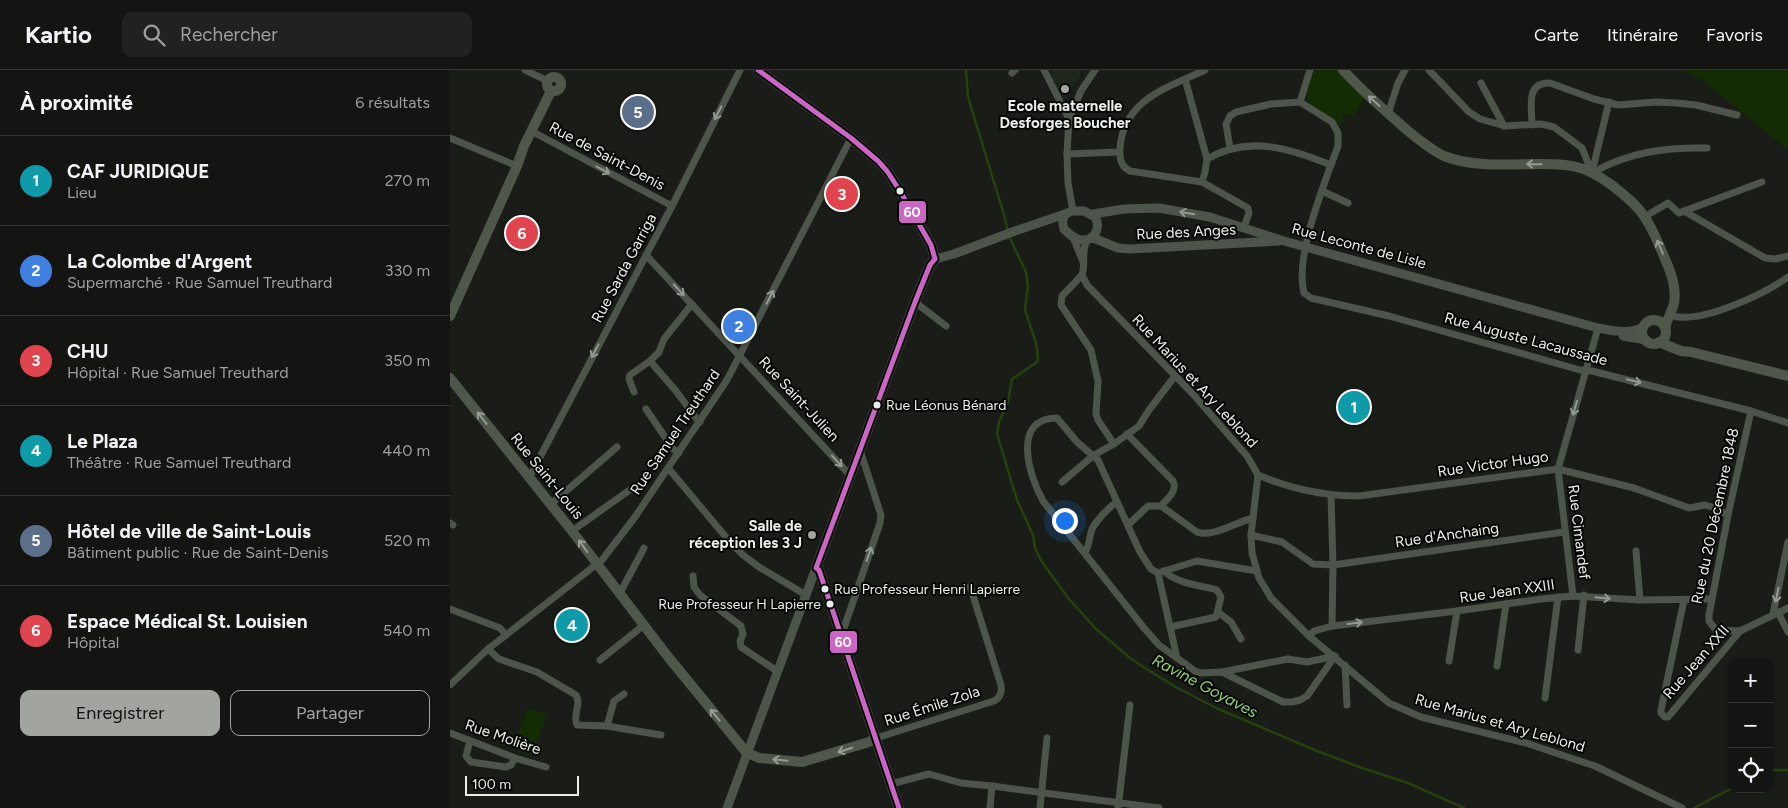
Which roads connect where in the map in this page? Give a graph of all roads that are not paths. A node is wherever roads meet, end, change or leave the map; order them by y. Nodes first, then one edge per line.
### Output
1 (525, 70) edge
2 (740, 70) edge
3 (758, 70) edge
4 (1044, 70) edge
5 (1095, 70) edge
6 (1205, 70) edge
7 (1310, 70) edge
8 (1344, 70) edge
9 (1405, 70) edge
10 (1429, 70) edge
11 (1186, 79) junction
12 (554, 80) edge
13 (1481, 82) dead end
14 (1300, 102) junction
15 (1609, 102) junction
16 (1388, 114) junction
17 (1737, 115) dead end
18 (1069, 119) junction
19 (1532, 125) junction
20 (1504, 126) junction
21 (534, 130) junction
22 (450, 138) edge
23 (851, 138) junction
24 (1230, 148) junction
25 (1707, 148) dead end
26 (1119, 152) junction
27 (1067, 154) junction
28 (1207, 159) junction
29 (1331, 165) junction
30 (517, 166) junction
31 (1592, 173) junction
32 (1202, 182) junction
33 (1762, 182) dead end
34 (1322, 191) junction
35 (1348, 203) dead end
36 (672, 206) junction
37 (1684, 212) junction
38 (1069, 213) junction
39 (1092, 214) junction
40 (1646, 216) junction
41 (1039, 223) junction
42 (1244, 227) junction
43 (1064, 229) junction
44 (1073, 237) junction
45 (1089, 239) junction
46 (1284, 241) junction
47 (1305, 246) junction
48 (646, 255) junction
49 (1788, 256) edge
50 (935, 259) junction
51 (1085, 266) junction
52 (1082, 275) junction
53 (1788, 277) edge
54 (1675, 293) junction
55 (915, 302) junction
56 (692, 304) junction
57 (1670, 315) junction
58 (450, 316) edge
59 (946, 326) dead end
60 (1663, 327) junction
61 (1598, 328) junction
62 (1643, 328) junction
63 (1616, 332) junction
64 (1646, 340) junction
65 (1659, 342) junction
66 (1691, 352) junction
67 (740, 356) junction
68 (650, 361) junction
69 (1586, 371) junction
70 (1175, 376) junction
71 (1788, 376) edge
72 (450, 378) edge
73 (634, 392) dead end
74 (646, 409) dead end
75 (1751, 412) junction
76 (700, 422) junction
77 (1788, 423) edge
78 (1127, 434) junction
79 (1114, 444) junction
80 (617, 447) dead end
81 (860, 450) junction
82 (679, 453) junction
83 (1094, 455) junction
84 (669, 468) junction
85 (1558, 469) junction
86 (851, 473) junction
87 (1258, 475) junction
88 (529, 478) junction
89 (1062, 482) dead end
90 (631, 489) dead end
91 (1330, 496) junction
92 (1117, 502) junction
93 (551, 504) junction
94 (1161, 506) junction
95 (1728, 516) junction
96 (1253, 518) junction
97 (1128, 525) junction
98 (572, 531) junction
99 (1564, 532) junction
100 (1251, 535) junction
101 (1788, 542) edge
102 (644, 548) dead end
103 (1636, 551) dead end
104 (1085, 552) junction
105 (597, 564) junction
106 (1333, 565) junction
107 (816, 568) junction
108 (1257, 571) junction
109 (1161, 572) junction
110 (693, 576) dead end
111 (970, 586) dead end
112 (620, 593) junction
113 (806, 595) junction
114 (1584, 595) junction
115 (1573, 596) junction
116 (1558, 597) junction
117 (1712, 599) junction
118 (1640, 600) junction
119 (1684, 600) junction
120 (1506, 604) junction
121 (1788, 608) edge
122 (450, 609) edge
123 (1457, 611) junction
124 (1218, 612) junction
125 (1776, 613) junction
126 (644, 625) junction
127 (1332, 626) junction
128 (1170, 627) junction
129 (1740, 631) junction
130 (1788, 632) edge
131 (842, 634) junction
132 (506, 635) junction
133 (1309, 636) junction
134 (1241, 639) dead end
135 (488, 649) junction
136 (1578, 650) dead end
137 (1335, 656) junction
138 (1177, 658) junction
139 (600, 660) dead end
140 (1449, 661) dead end
141 (1345, 665) junction
142 (1497, 666) dead end
143 (777, 671) junction
144 (1222, 672) junction
145 (450, 685) edge
146 (624, 694) dead end
147 (1545, 698) dead end
148 (1130, 705) dead end
149 (1347, 705) dead end
150 (607, 726) junction
151 (450, 734) edge
152 (661, 735) dead end
153 (876, 738) junction
154 (1047, 738) dead end
155 (470, 740) junction
156 (746, 752) junction
157 (515, 758) junction
158 (546, 767) dead end
159 (891, 784) junction
160 (992, 786) junction
161 (1042, 792) junction
162 (1119, 805) edge
163 (1679, 806) edge
164 (727, 808) edge
165 (899, 808) edge
166 (990, 808) edge
167 (1040, 808) edge
168 (1160, 808) edge

1 - 12 street
2 -> 36 street, Rue Sarda Garriga
3 - 23 main road
4 - 18 street
5 - 18 street
6 - 11 street
7 - 14 street
16 -> 8 main road
9 - 16 street
10 - 20 street
11 - 26 street
11 - 28 street
12 - 21 main road
13 - 20 street
14 - 24 street
14 - 29 street, Rue Auguste Lacaussade
15 - 17 street
15 - 19 street
15 - 31 street
31 -> 16 main road
18 - 27 street
19 - 20 street
19 - 31 street
21 - 30 main road
21 -> 36 street, Rue de Saint-Denis
22 - 30 street
23 - 50 main road
67 -> 23 street, Rue Samuel Treuthard
24 - 28 street
24 - 29 street
25 - 31 street
26 - 27 street
26 - 32 street
27 - 38 street
28 - 32 street
29 - 34 street, Rue Auguste Lacaussade
30 - 58 main road
31 - 40 main road
32 - 42 street
33 - 37 street
34 - 35 street
34 - 47 street, Rue Auguste Lacaussade
36 - 48 street, Rue Sarda Garriga
37 - 40 street
37 - 49 street
38 - 39 street
38 - 41 street
38 - 43 street
42 -> 39 street, Rue Leconte de Lisle
39 - 45 street
54 -> 40 main road
41 - 43 street
41 - 50 street
42 - 46 street, Rue Leconte de Lisle
43 - 44 street
44 - 45 street
44 - 51 street
45 - 46 street, Rue des Anges
45 - 51 street
46 - 47 street, Rue Leconte de Lisle
47 - 61 street, Rue Leconte de Lisle
47 - 69 street, Rue Auguste Lacaussade
48 -> 56 street, Rue Saint-Julien
48 -> 88 street, Rue Sarda Garriga
50 - 55 main road
51 - 52 street
52 - 70 street, Rue Marius et Ary Leblond
52 - 79 street
53 - 57 street
54 - 57 main road
54 - 60 main road
55 - 59 street
55 - 81 main road
56 - 67 street, Rue Saint-Julien
56 - 68 street
57 - 60 main road
60 - 62 main road
60 - 65 main road
60 - 66 main road
61 - 63 street, Rue Leconte de Lisle
61 - 69 street, Rue Cimandef
62 - 63 street, Rue Leconte de Lisle
62 - 64 main road
63 - 64 street, Rue Leconte de Lisle
64 - 65 main road
65 - 66 main road
66 - 71 main road
67 - 76 street, Rue Samuel Treuthard
67 -> 86 street, Rue Saint-Julien
68 - 73 street
68 - 76 street
69 -> 75 street, Rue Auguste Lacaussade
69 -> 85 street, Rue Cimandef
70 - 78 street
70 - 87 street, Rue Marius et Ary Leblond
88 -> 72 main road, Rue Saint-Louis
74 - 82 street
75 - 77 street, Rue Auguste Lacaussade
75 - 95 street, Rue du 20 Décembre 1848
76 - 82 street, Rue Samuel Treuthard
78 - 79 street
78 - 94 street
79 - 83 street
80 - 93 street
81 - 86 main road
131 -> 81 street
82 - 84 street, Rue Samuel Treuthard
83 - 89 street
83 - 92 street
83 - 104 street
84 - 105 street, Rue Samuel Treuthard
84 - 113 street
85 - 91 street, Rue Victor Hugo
85 - 95 street, Rue Victor Hugo
85 - 99 street, Rue Cimandef
86 - 107 main road
87 - 91 street, Rue Victor Hugo
87 - 96 street, Rue Marius et Ary Leblond
88 - 93 main road, Rue Saint-Louis
90 - 98 street
91 - 106 street
92 - 97 street
92 - 104 street
93 - 98 main road, Rue Saint-Louis
94 - 96 street
94 - 97 street
95 - 117 street, Rue du 20 Décembre 1848
96 - 100 street, Rue Marius et Ary Leblond
97 - 109 street
105 -> 98 main road, Rue Saint-Louis
99 - 106 street, Rue d'Anchaing
99 - 115 street, Rue Cimandef
100 - 106 street, Rue d'Anchaing
100 - 108 street, Rue Marius et Ary Leblond
101 -> 125 street
102 - 112 street
103 - 118 street
104 - 138 street
105 - 112 main road, Rue Saint-Louis
105 - 132 street, Rue Samuel Treuthard
106 - 127 street
107 - 113 street
107 - 131 main road
108 - 109 street
108 - 133 street, Rue Marius et Ary Leblond
109 - 124 street
109 - 128 street
110 - 143 street
111 - 153 street, Rue Émile Zola
112 - 126 main road, Rue Saint-Louis
113 - 143 street
114 - 115 street, Rue Jean XXIII
114 -> 118 street, Rue Jean XXIII
114 - 136 street
115 - 116 street, Rue Jean XXIII
116 - 120 street, Rue Jean XXIII
116 - 147 street
117 - 119 street, Rue Jean XXIII
117 - 129 street, Rue du 20 Décembre 1848
118 - 119 street, Rue Jean XXIII
119 - 129 street, Rue Jean XXII
120 - 123 street, Rue Jean XXIII
120 - 142 street
121 - 125 street, Rue Jean XXII
122 - 132 street
127 -> 123 street, Rue Jean XXIII
123 - 140 street
124 - 128 street
124 - 134 street
125 - 129 street, Rue Jean XXII
125 - 130 street
126 - 139 street
156 -> 126 main road, Rue Saint-Louis
127 - 133 street, Rue Jean XXIII
128 - 138 street
131 - 153 main road
132 - 135 street, Rue Samuel Treuthard
133 - 137 street, Rue Marius et Ary Leblond
135 - 145 street, Rue Samuel Treuthard
135 - 150 street
137 - 141 street, Rue Marius et Ary Leblond
137 - 144 street
137 - 144 street
138 - 144 street
141 - 149 street
141 - 163 street, Rue Marius et Ary Leblond
143 - 156 street
146 - 150 street
148 - 162 street
150 - 152 street
151 - 155 street, Rue Molière
153 -> 156 main road
153 - 159 main road
154 - 161 street
155 - 157 street, Rue Molière
155 - 157 street
156 - 164 street
157 - 158 street, Rue Molière
159 - 160 street
159 - 165 main road
160 - 161 street
160 - 166 street
161 - 162 street
161 - 167 street
162 - 168 street

